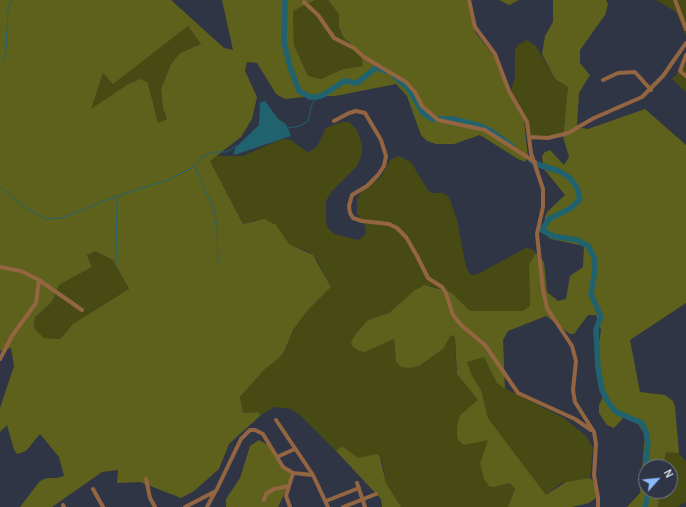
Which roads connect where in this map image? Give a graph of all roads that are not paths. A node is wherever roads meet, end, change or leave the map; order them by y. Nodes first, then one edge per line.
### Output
1 (469, 0) edge
2 (675, 0) edge
3 (304, 2) dead end
4 (686, 29) edge
5 (686, 43) edge
6 (686, 55) edge
7 (686, 76) edge
8 (603, 80) dead end
9 (651, 90) junction
10 (334, 121) dead end
11 (530, 137) junction
12 (535, 162) junction
13 (0, 267) edge
14 (39, 280) junction
15 (82, 310) dead end
16 (0, 359) edge
17 (276, 420) dead end
18 (594, 432) junction
19 (295, 449) junction
20 (278, 457) junction
21 (293, 473) junction
22 (313, 475) junction
23 (146, 479) dead end
24 (357, 483) dead end
25 (289, 486) junction
26 (359, 488) junction
27 (93, 489) dead end
28 (216, 491) junction
29 (376, 494) dead end
30 (264, 500) dead end
31 (363, 500) junction
32 (326, 501) junction
33 (103, 507) edge
34 (155, 507) edge
35 (185, 507) edge
36 (207, 507) edge
37 (290, 507) edge
38 (328, 507) edge
39 (342, 507) edge
40 (365, 507) edge
41 (598, 507) edge

1 - 11 street
2 - 4 street
3 - 12 street
5 - 9 street
6 - 7 street
8 - 9 street
9 - 11 street
10 - 18 street
11 - 12 street
12 - 18 street
13 - 14 street
14 - 15 street
14 - 16 street
17 - 19 street
18 - 41 street
19 - 20 street
19 - 22 street
20 - 21 street
20 - 28 street
21 - 22 street
21 - 25 street
22 - 32 street
23 - 34 street
24 - 26 street
25 - 30 street
25 - 37 street
26 - 31 street
26 - 32 street
27 - 33 street
28 - 35 street
28 - 36 street
29 - 31 street
31 - 39 street
31 - 40 street
32 - 38 street

